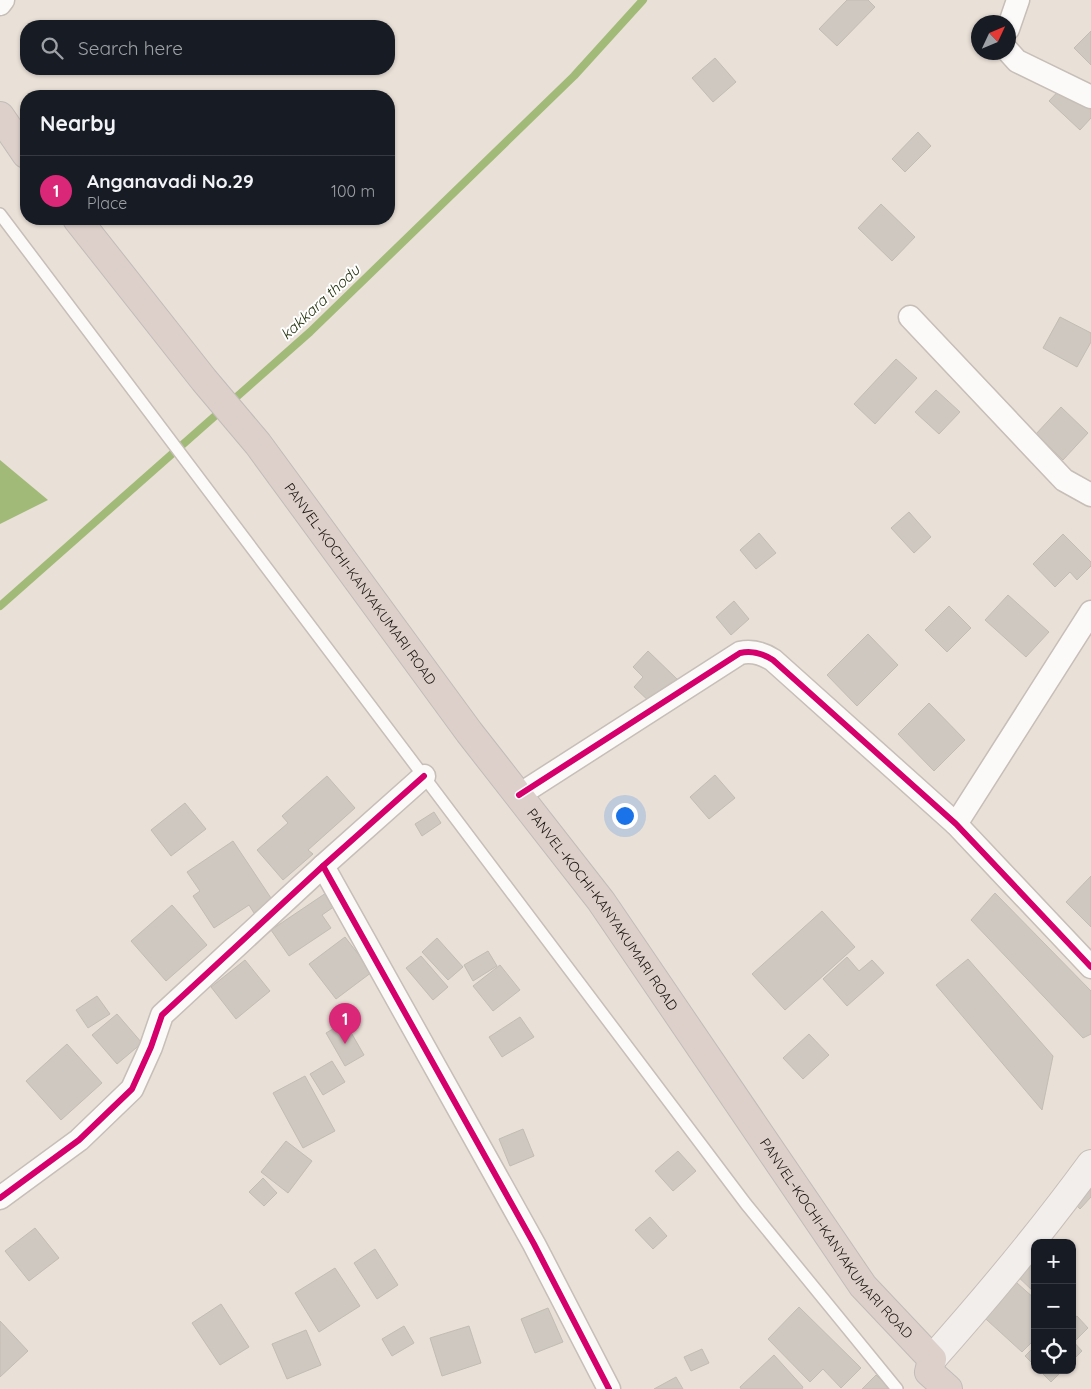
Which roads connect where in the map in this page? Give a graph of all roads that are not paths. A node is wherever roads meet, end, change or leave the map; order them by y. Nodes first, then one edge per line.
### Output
1 (3, 0) edge
2 (1018, 0) edge
3 (0, 4) edge
4 (1013, 15) edge
5 (1016, 60) edge
6 (1091, 97) edge
7 (0, 116) edge
8 (20, 145) edge
9 (0, 214) edge
10 (82, 225) edge
11 (910, 317) dead end
12 (1091, 495) edge
13 (1091, 612) edge
14 (424, 776) junction
15 (519, 795) junction
16 (956, 824) junction
17 (323, 866) junction
18 (1091, 967) edge
19 (1091, 1164) edge
20 (0, 1198) edge
21 (932, 1359) junction
22 (609, 1389) edge
23 (897, 1389) edge
24 (948, 1389) edge

1 - 3 street
2 - 4 street
5 - 6 street
7 - 8 highway
9 - 14 lane
10 - 15 highway, PANVEL-KOCHI-KANYAKUMARI ROAD
11 - 12 street
13 - 16 street
14 - 17 street
14 - 23 lane
15 - 16 street
15 - 21 highway, PANVEL-KOCHI-KANYAKUMARI ROAD
16 - 18 street
17 - 20 street
17 - 22 street
19 - 21 main road
21 - 24 highway, PANVEL-KOCHI-KANYAKUMARI ROAD

